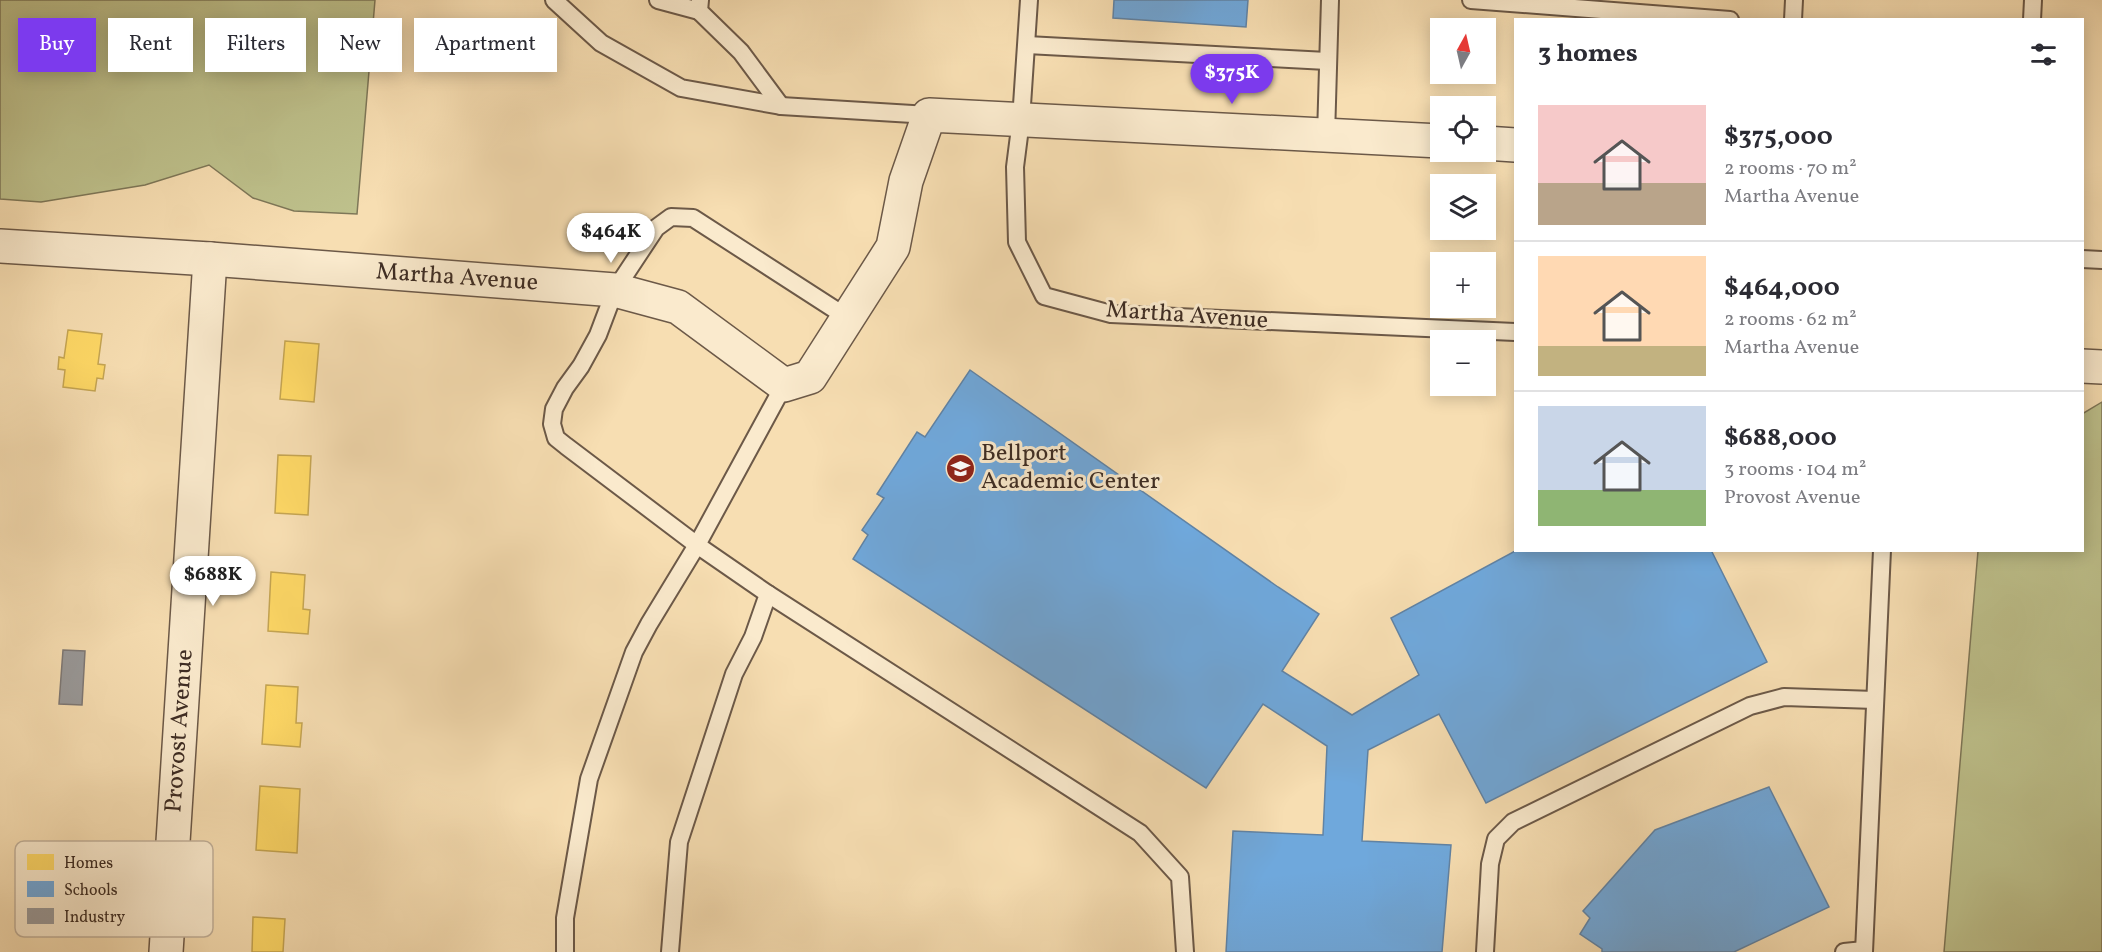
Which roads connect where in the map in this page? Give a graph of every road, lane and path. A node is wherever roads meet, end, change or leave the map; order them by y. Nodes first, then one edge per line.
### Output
1 (554, 0) edge
2 (658, 0) edge
3 (1029, 0) edge
4 (1330, 0) edge
5 (1471, 0) edge
6 (1794, 0) edge
7 (2033, 0) edge
8 (699, 6) edge
9 (1704, 18) edge
10 (1793, 18) edge
11 (2032, 18) edge
12 (1027, 45) junction
13 (1328, 61) junction
14 (780, 106) junction
15 (928, 115) junction
16 (1022, 120) junction
17 (1326, 136) junction
18 (1430, 141) edge
19 (1496, 144) edge
20 (1514, 145) edge
21 (0, 246) edge
22 (210, 259) junction
23 (2084, 259) edge
24 (2102, 260) edge
25 (615, 290) junction
26 (848, 318) junction
27 (1514, 332) edge
28 (2084, 366) edge
29 (2102, 367) edge
30 (784, 385) junction
31 (697, 545) junction
32 (1882, 552) edge
33 (768, 594) junction
34 (1875, 700) junction
35 (173, 841) edge
36 (167, 937) edge
37 (1864, 951) edge
38 (166, 952) edge
39 (565, 952) edge
40 (670, 952) edge
41 (1185, 952) edge
42 (1485, 952) edge
43 (1844, 952) edge

1 - 14 lane
2 - 8 lane
3 - 12 lane, Martha Avenue
4 - 13 lane
5 - 9 lane
6 - 10 lane
7 - 11 lane
8 - 14 lane
12 - 13 lane
12 - 16 lane, Martha Avenue
13 - 17 lane
14 - 15 lane
15 - 16 street
15 - 26 street
16 - 17 street
16 - 27 lane, Martha Avenue
17 - 18 street
19 - 20 street
21 - 22 street, Martha Avenue
22 - 25 street, Martha Avenue
22 - 35 street, Provost Avenue
23 - 24 lane
25 - 26 lane
25 - 30 street, Martha Avenue
25 - 31 lane
26 - 30 street
28 - 29 street
30 - 31 lane
31 - 33 lane
31 - 39 lane
32 - 34 lane
33 - 40 lane
33 - 41 lane
34 - 37 lane
34 - 42 lane
36 - 38 street, Provost Avenue
37 - 43 lane

